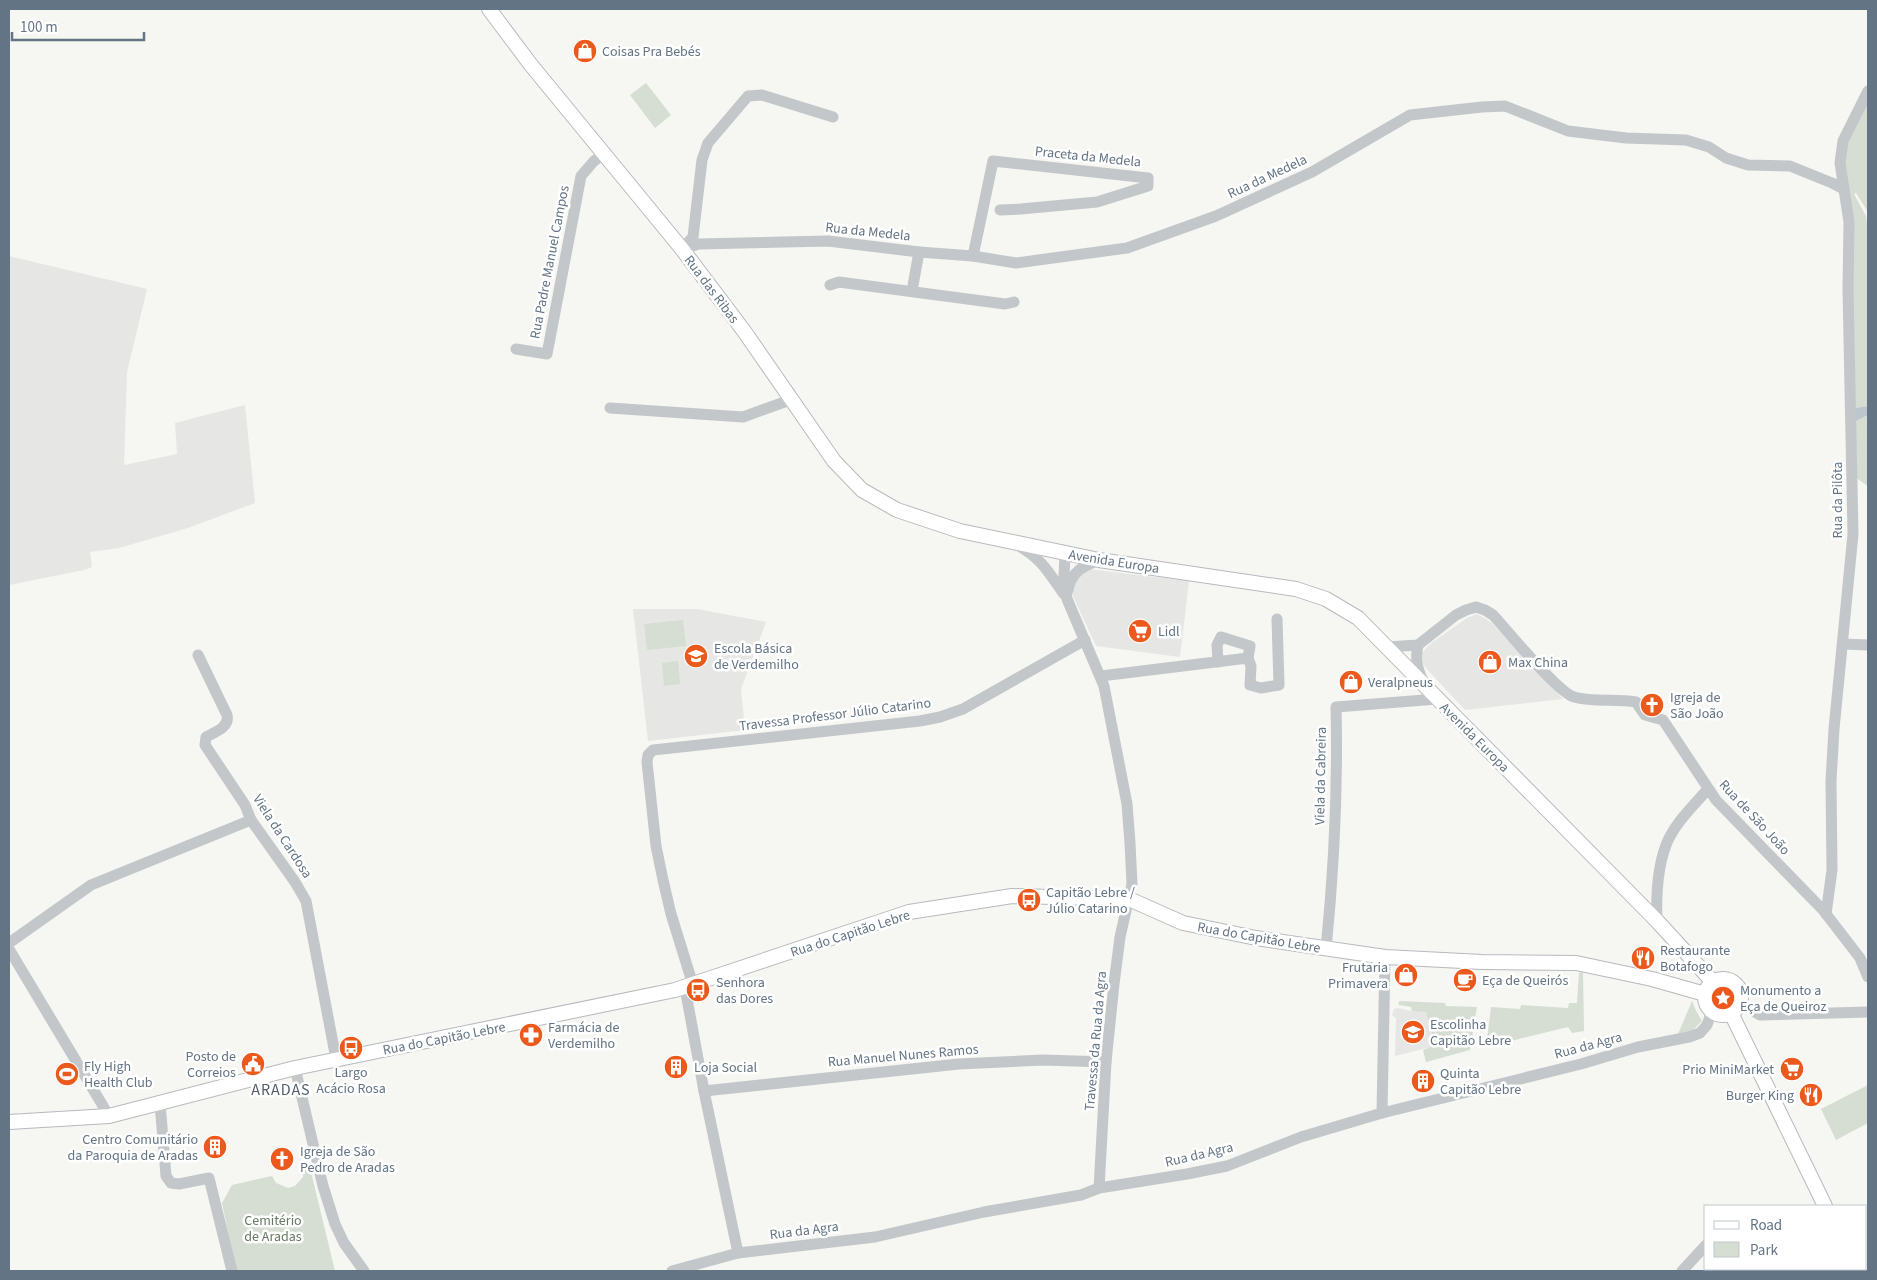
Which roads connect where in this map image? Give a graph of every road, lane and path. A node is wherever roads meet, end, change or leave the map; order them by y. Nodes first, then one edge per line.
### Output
1 (489, 9) edge
2 (1868, 91) edge
3 (833, 117) dead end
4 (604, 154) junction
5 (1111, 174) junction
6 (1844, 189) junction
7 (1115, 196) junction
8 (1000, 210) dead end
9 (682, 249) junction
10 (919, 252) junction
11 (973, 256) junction
12 (830, 284) dead end
13 (912, 291) junction
14 (1014, 302) dead end
15 (516, 349) dead end
16 (790, 400) junction
17 (610, 408) dead end
18 (960, 531) joint
19 (1014, 542) junction
20 (1065, 554) junction
21 (1099, 560) junction
22 (1053, 576) junction
23 (1067, 599) junction
24 (1277, 619) dead end
25 (1085, 640) junction
26 (1418, 644) junction
27 (1843, 644) junction
28 (1868, 645) edge
29 (1387, 647) junction
30 (198, 655) dead end
31 (1248, 658) junction
32 (1218, 662) junction
33 (1101, 676) junction
34 (1424, 685) junction
35 (1437, 699) junction
36 (1708, 789) junction
37 (251, 820) junction
38 (1129, 899) junction
39 (1826, 914) junction
40 (1657, 921) junction
41 (9, 943) edge
42 (9, 949) edge
43 (1326, 949) junction
44 (1385, 957) junction
45 (1868, 977) edge
46 (1713, 982) junction
47 (689, 986) junction
48 (1705, 994) junction
49 (1735, 1008) junction
50 (1712, 1011) junction
51 (1868, 1012) edge
52 (336, 1059) junction
53 (1106, 1062) junction
54 (295, 1068) junction
55 (704, 1091) junction
56 (160, 1103) junction
57 (1382, 1113) junction
58 (108, 1116) junction
59 (9, 1122) edge
60 (1099, 1188) junction
61 (1825, 1205) edge
62 (1704, 1247) edge
63 (738, 1253) junction
64 (232, 1271) edge
65 (364, 1271) edge
66 (672, 1271) edge
67 (1682, 1271) edge

1 - 4 main road, Rua das Ribas
2 - 6 street, Rua da Pilôta
3 - 9 street
4 - 9 main road, Rua das Ribas
4 - 15 street, Rua Padre Manuel Campos
5 - 7 street
5 - 7 street, Praceta da Medela
5 - 11 street, Praceta da Medela
6 - 11 street, Rua da Medela
6 - 27 street, Rua da Pilôta
7 - 8 street, Praceta da Medela
9 - 10 street, Rua da Medela
9 - 16 main road, Rua das Ribas
10 - 11 street, Rua da Medela
10 - 13 street
12 - 13 street
13 - 14 street
16 - 17 street
16 - 18 main road, Rua das Ribas
18 - 19 main road, Avenida Europa
19 - 20 main road, Avenida Europa
19 - 22 street
20 - 21 main road, Avenida Europa
20 - 22 street
20 - 23 street
21 - 23 street
21 - 29 main road, Avenida Europa
22 - 23 street
23 - 25 street, Travessa da Rua da Agra
24 - 31 street
25 - 33 street, Travessa da Rua da Agra
25 - 47 street, Travessa Professor Júlio Catarino
26 - 29 street
26 - 34 street
26 - 36 street, Rua de São João
27 - 28 street
27 - 39 street, Rua da Pilôta
29 - 34 main road, Avenida Europa
30 - 37 street, Viela da Cardosa
31 - 32 street
31 - 32 street
32 - 33 street
33 - 38 street, Travessa da Rua da Agra
34 - 35 main road, Avenida Europa
35 - 40 main road, Avenida Europa
35 - 43 street, Viela da Cabreira
36 - 39 street, Rua de São João
36 - 40 street
37 - 41 street
37 - 52 street, Viela da Cardosa
38 - 43 main road, Rua do Capitão Lebre
38 - 47 main road, Rua do Capitão Lebre
38 - 53 street, Travessa da Rua da Agra
39 - 45 street, Rua de São João
40 - 46 main road, Avenida Europa
42 - 58 street
43 - 44 main road, Rua do Capitão Lebre
44 - 48 main road, Rua do Capitão Lebre
44 - 57 street
46 - 48 main road
46 - 49 main road
47 - 52 main road, Rua do Capitão Lebre
47 - 55 street
48 - 50 main road
49 - 50 main road
49 - 51 street
49 - 61 main road
50 - 57 street, Rua da Agra
52 - 54 main road, Rua do Capitão Lebre
53 - 55 street, Rua Manuel Nunes Ramos
53 - 60 street, Travessa da Rua da Agra
54 - 56 main road, Rua do Capitão Lebre
54 - 65 street
55 - 63 street
56 - 58 main road, Rua do Capitão Lebre
56 - 64 street
57 - 60 street, Rua da Agra
58 - 59 main road, Rua do Capitão Lebre
60 - 63 street, Rua da Agra
62 - 67 street
63 - 66 street, Rua da Agra

